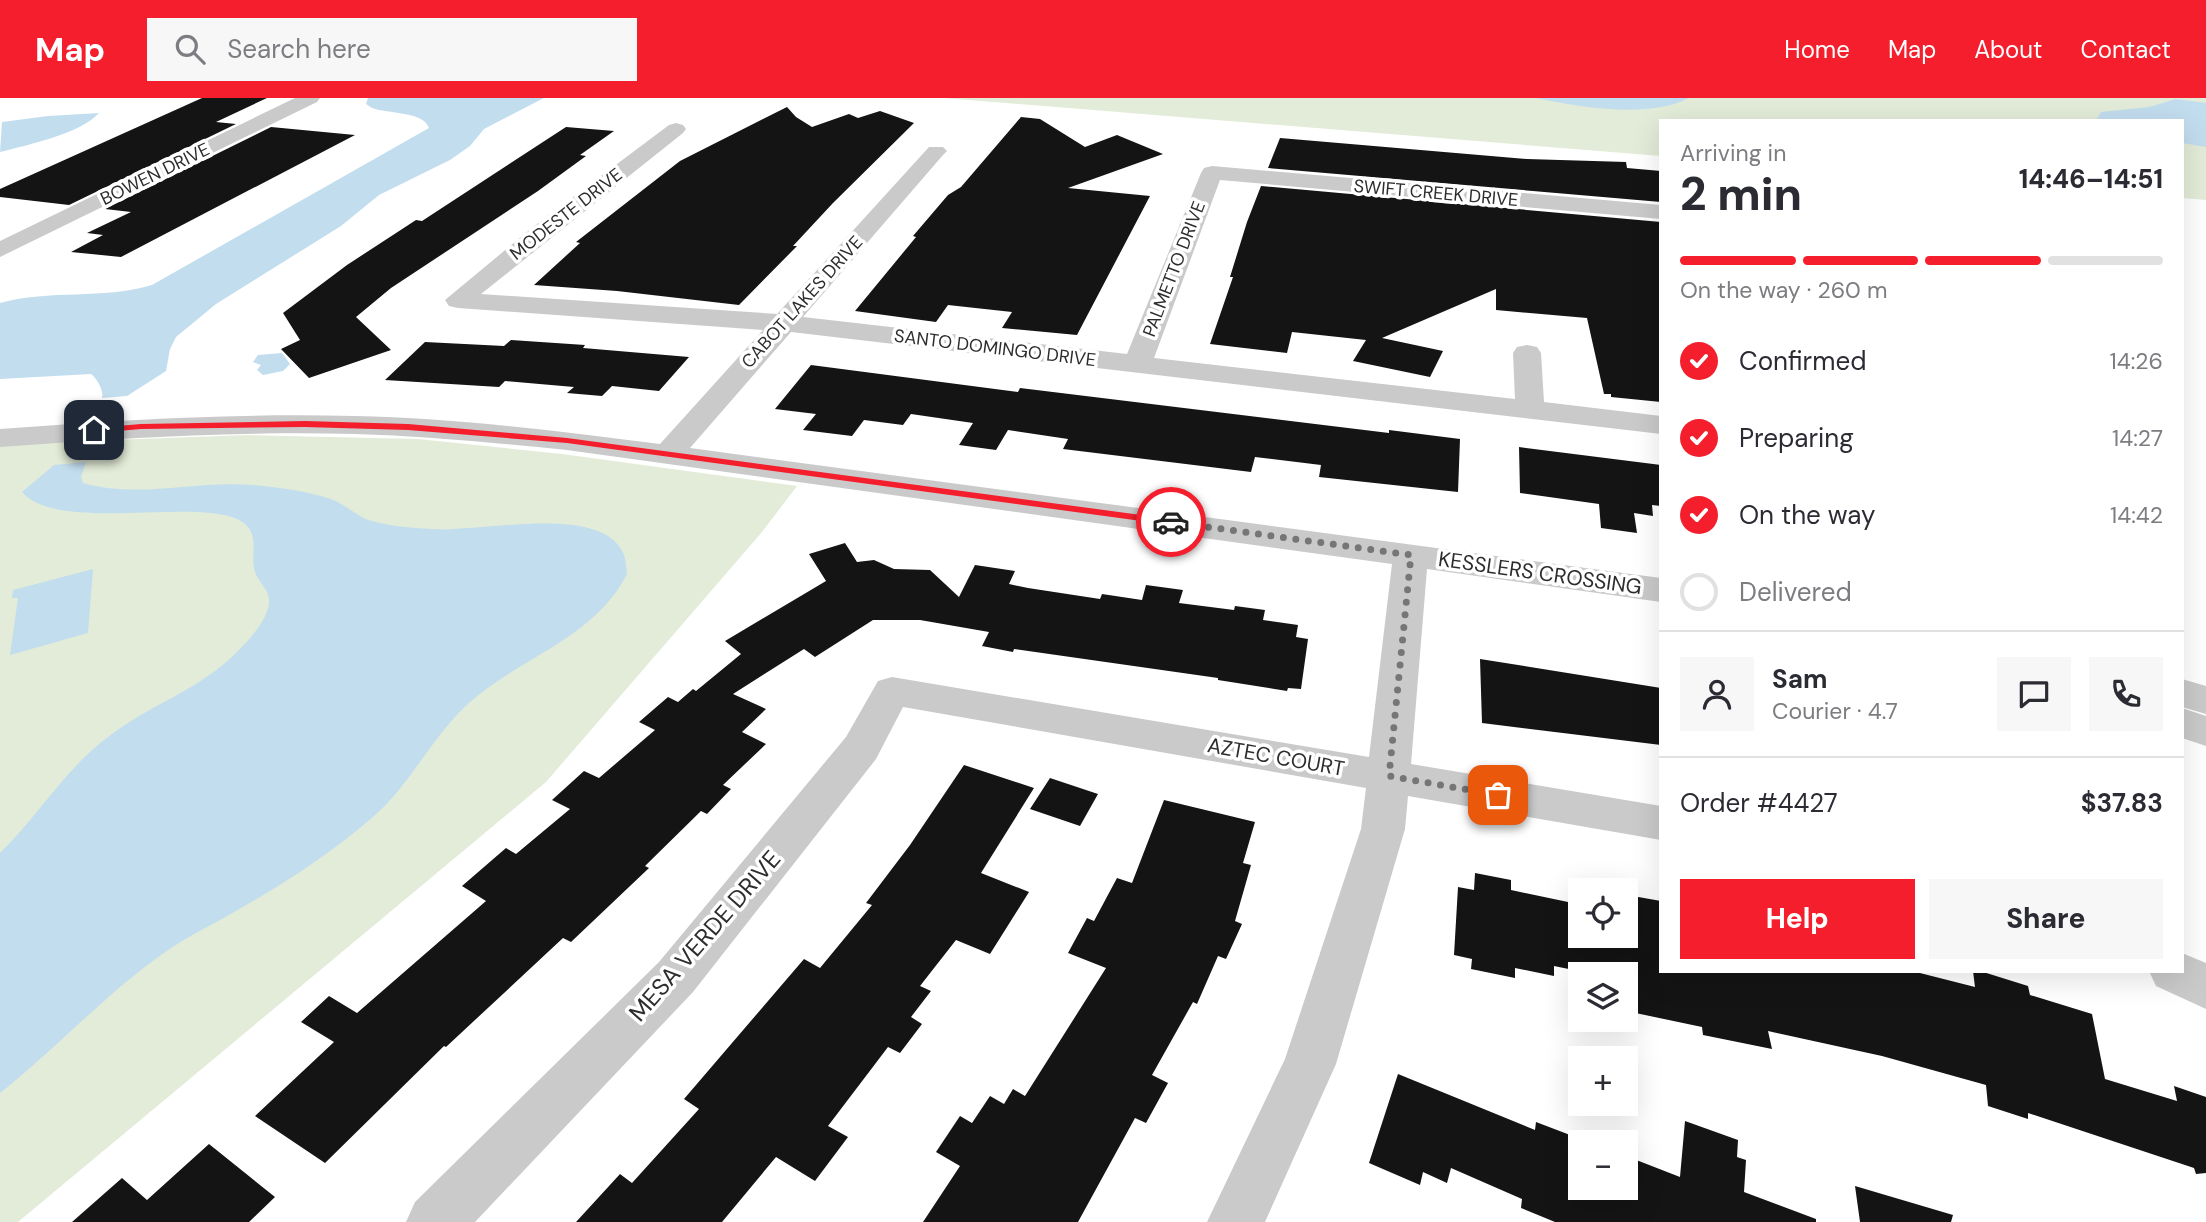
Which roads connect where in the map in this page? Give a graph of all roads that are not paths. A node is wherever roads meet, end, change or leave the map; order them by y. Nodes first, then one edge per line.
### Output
1 (310, 98) edge
2 (676, 129) dead end
3 (936, 151) dead end
4 (1212, 173) joint
5 (1659, 212) edge
6 (0, 250) edge
7 (458, 300) joint
8 (783, 323) junction
9 (1527, 353) dead end
10 (1137, 365) junction
11 (1530, 410) junction
12 (1659, 425) edge
13 (0, 438) edge
14 (667, 454) junction
15 (1411, 555) junction
16 (1659, 590) edge
17 (892, 691) joint
18 (2184, 694) edge
19 (2206, 700) edge
20 (2184, 724) edge
21 (2206, 731) edge
22 (1389, 776) junction
23 (1659, 822) edge
24 (2177, 973) edge
25 (2206, 987) edge
26 (435, 1222) edge
27 (1236, 1222) edge

1 - 6 street, BOWEN DRIVE
2 - 7 street, MODESTE DRIVE
3 - 8 street, CABOT LAKES DRIVE
4 - 5 street, SWIFT CREEK DRIVE
4 - 10 street, PALMETTO DRIVE
7 - 8 street, SANTO DOMINGO DRIVE
8 - 10 street, SANTO DOMINGO DRIVE
8 - 14 street, CABOT LAKES DRIVE
9 - 11 street
10 - 11 street, SANTO DOMINGO DRIVE
11 - 12 street, SANTO DOMINGO DRIVE
13 - 14 street, KESSLERS CROSSING
14 - 15 street, KESSLERS CROSSING
15 - 16 street, KESSLERS CROSSING
15 - 22 street
17 - 22 street, AZTEC COURT
17 - 26 street, MESA VERDE DRIVE
18 - 19 street
20 - 21 street
22 - 23 street, AZTEC COURT
22 - 27 street
24 - 25 street

